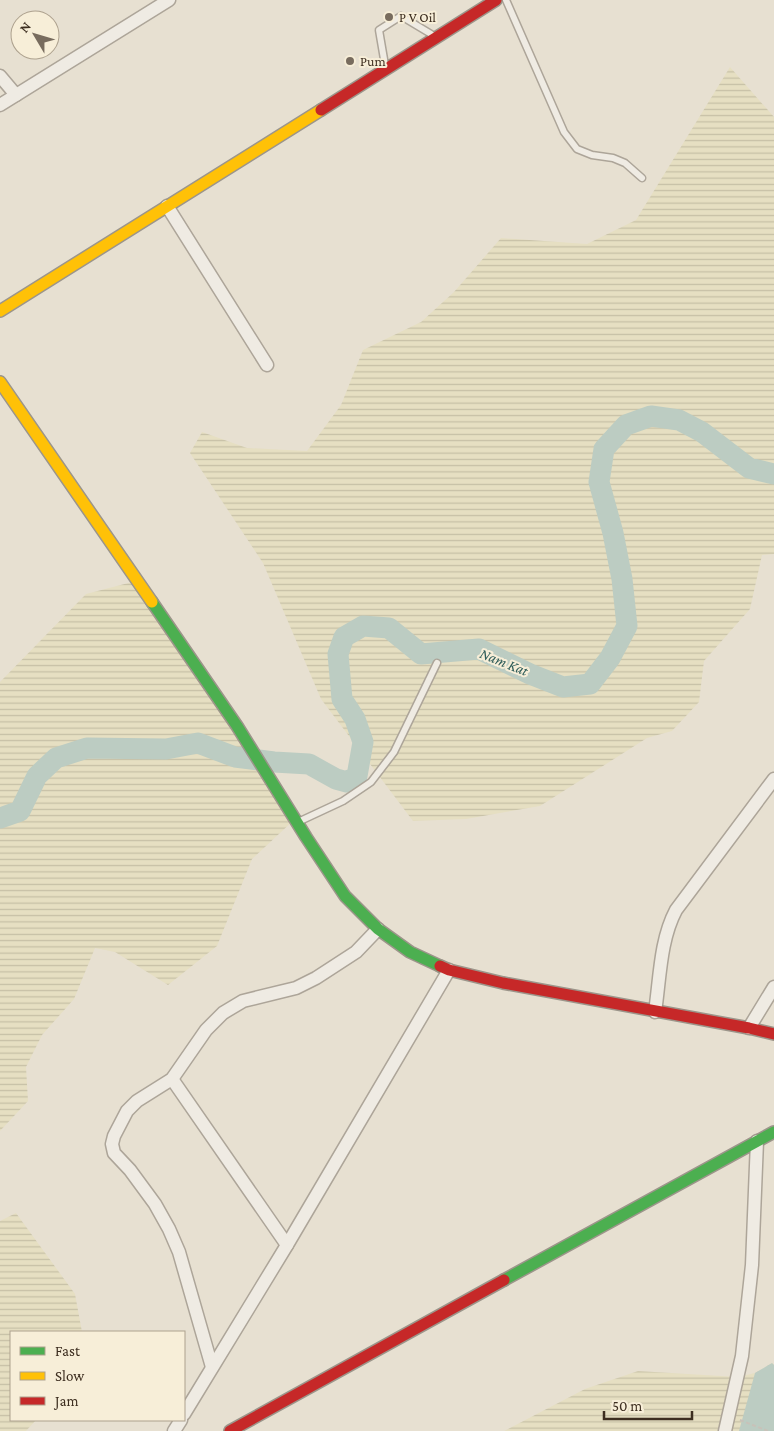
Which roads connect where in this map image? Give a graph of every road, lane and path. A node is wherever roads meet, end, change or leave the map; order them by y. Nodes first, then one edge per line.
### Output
1 (169, 0) edge
2 (496, 0) edge
3 (506, 0) edge
4 (436, 38) junction
5 (386, 69) junction
6 (0, 76) edge
7 (16, 95) junction
8 (0, 105) edge
9 (642, 178) dead end
10 (167, 206) junction
11 (0, 311) edge
12 (267, 365) dead end
13 (0, 382) edge
14 (437, 663) dead end
15 (774, 779) edge
16 (297, 822) junction
17 (378, 929) junction
18 (449, 970) junction
19 (774, 987) edge
20 (655, 1012) junction
21 (749, 1028) junction
22 (774, 1034) edge
23 (172, 1079) junction
24 (774, 1132) edge
25 (757, 1141) junction
26 (287, 1245) junction
27 (212, 1367) junction
28 (185, 1412) edge
29 (739, 1420) dead end
30 (230, 1431) edge
31 (725, 1431) edge
32 (768, 1431) edge

1 - 7 street
2 - 4 main road
3 - 9 lane
4 - 5 main road
4 - 5 lane
5 - 10 main road
6 - 7 street
7 - 8 street
10 - 11 main road
10 - 12 street
13 - 16 main road
14 - 16 lane
15 - 20 street
16 - 17 main road
17 - 18 main road
17 - 23 street
18 - 20 main road
18 - 26 street
19 - 21 street
20 - 21 main road
21 - 22 main road
23 - 26 street
23 - 27 street
24 - 25 main road
25 - 30 main road
25 - 31 street
26 - 27 street
27 - 28 street
29 - 32 path

